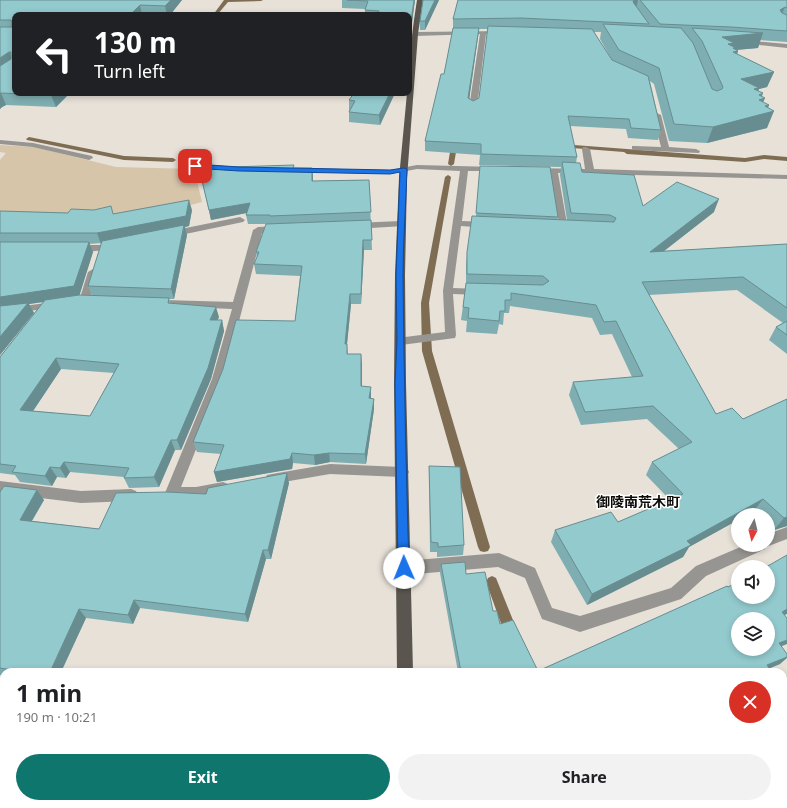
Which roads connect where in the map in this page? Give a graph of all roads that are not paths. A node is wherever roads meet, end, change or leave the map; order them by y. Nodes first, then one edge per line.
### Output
1 (420, 0) edge
2 (509, 32) edge
3 (483, 33) junction
4 (415, 34) junction
5 (734, 41) edge
6 (787, 46) edge
7 (412, 71) edge
8 (410, 96) edge
9 (655, 106) edge
10 (473, 108) edge
11 (0, 142) edge
12 (635, 148) dead end
13 (665, 149) junction
14 (586, 150) dead end
15 (696, 151) edge
16 (89, 158) dead end
17 (195, 166) dead end
18 (464, 168) junction
19 (239, 169) edge
20 (404, 169) junction
21 (501, 169) edge
22 (291, 170) edge
23 (524, 170) edge
24 (554, 171) junction
25 (590, 172) junction
26 (787, 177) edge
27 (240, 220) edge
28 (456, 223) junction
29 (401, 224) junction
30 (494, 225) edge
31 (345, 226) edge
32 (290, 228) edge
33 (563, 229) edge
34 (163, 235) edge
35 (124, 243) edge
36 (62, 248) edge
37 (98, 256) junction
38 (448, 291) junction
39 (494, 292) edge
40 (84, 302) edge
41 (153, 303) edge
42 (61, 304) edge
43 (46, 306) junction
44 (237, 306) junction
45 (0, 312) edge
46 (36, 318) edge
47 (401, 341) junction
48 (402, 472) junction
49 (263, 481) edge
50 (233, 486) edge
51 (0, 487) edge
52 (172, 493) junction
53 (142, 494) edge
54 (157, 494) edge
55 (787, 533) edge
56 (775, 538) edge
57 (744, 552) edge
58 (404, 568) junction
59 (405, 668) edge

1 - 4 main road
2 - 3 street
3 - 4 street
3 - 10 street
4 - 7 main road
5 - 6 street
8 - 20 main road
9 - 13 street
11 - 16 street
12 - 13 street
13 - 15 street
14 - 25 street
17 - 19 street
18 - 20 street
18 - 21 street
18 - 28 street
20 - 22 street
20 - 29 main road
23 - 24 street
24 - 25 street
24 - 33 street
25 - 26 street
27 - 34 street
28 - 30 street
28 - 38 street
29 - 31 street
29 - 47 main road
32 - 44 street
35 - 37 street
36 - 37 street
37 - 40 street
38 - 39 street
38 - 47 street
41 - 44 street
42 - 43 street
43 - 45 street
43 - 46 street
44 - 52 street
47 - 48 main road
48 - 49 street
48 - 58 main road
50 - 52 street
51 - 53 street
52 - 54 street
55 - 56 street
57 - 58 street
58 - 59 main road

